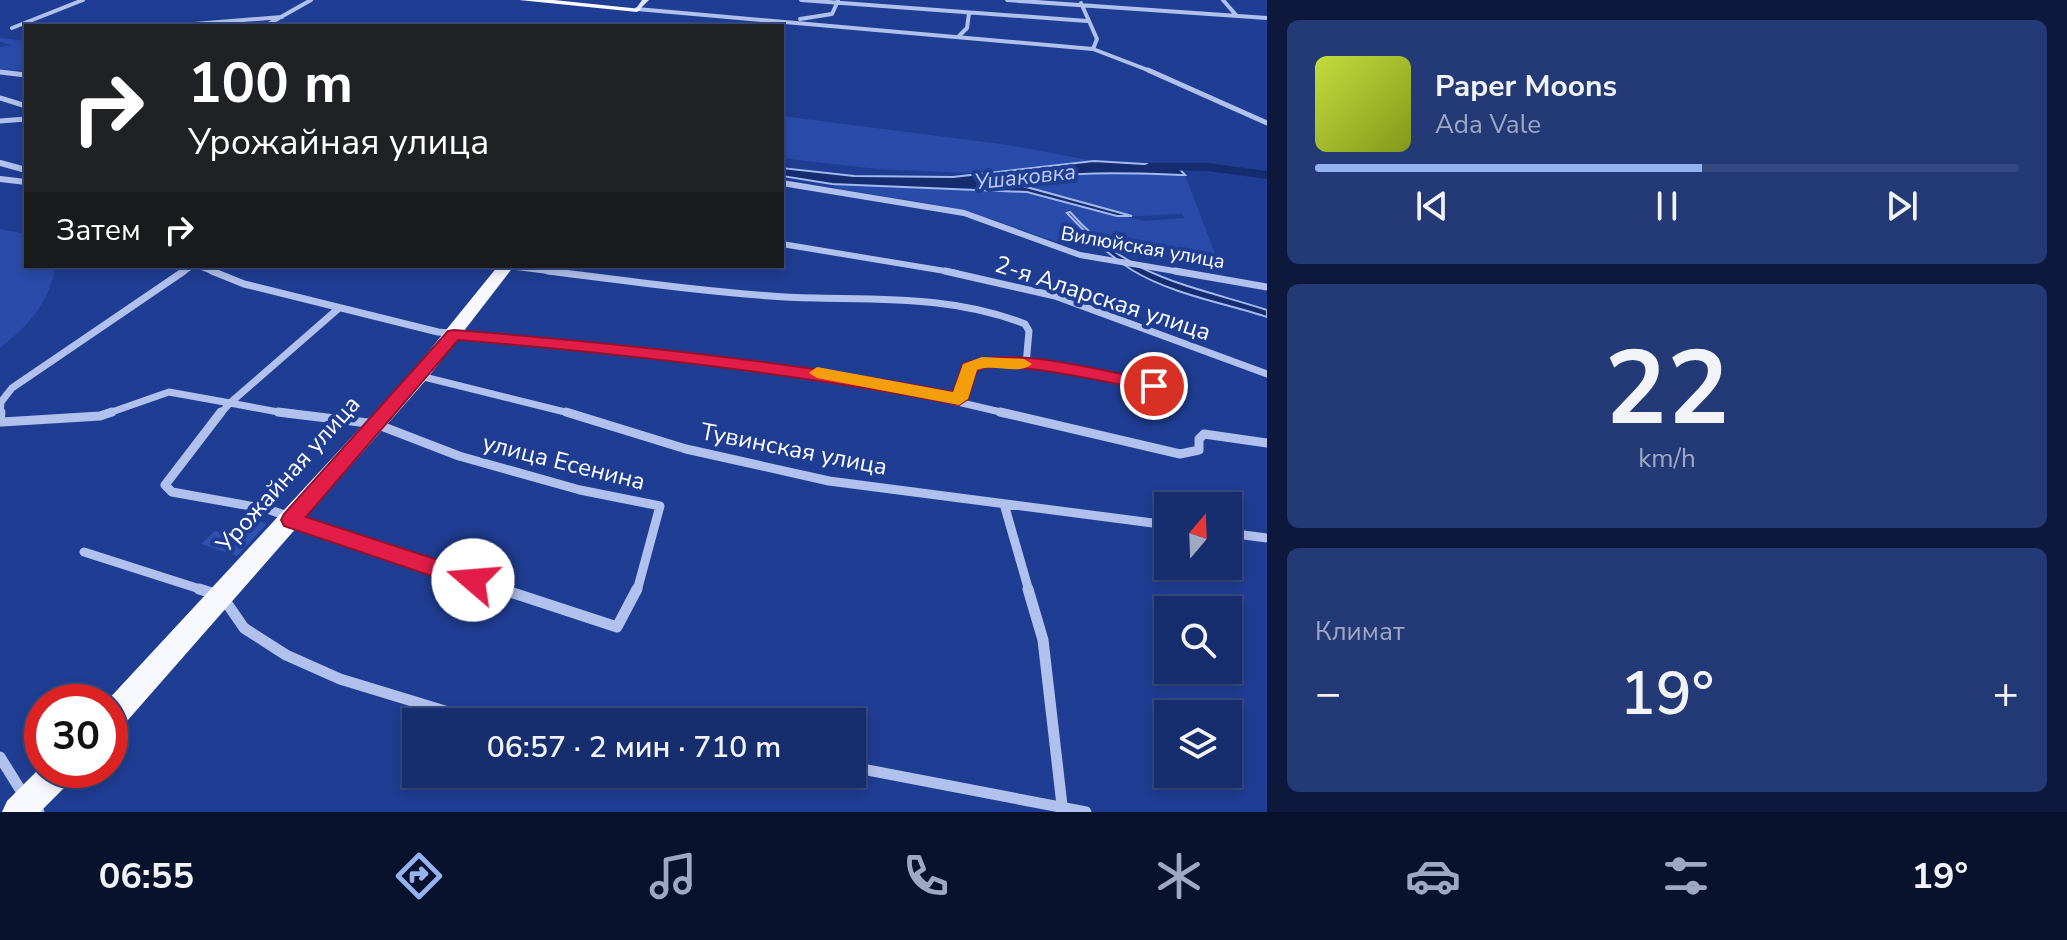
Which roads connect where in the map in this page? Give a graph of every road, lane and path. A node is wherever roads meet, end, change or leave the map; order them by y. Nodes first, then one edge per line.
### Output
1 (83, 0) edge
2 (311, 0) edge
3 (523, 0) edge
4 (646, 0) edge
5 (801, 0) edge
6 (1007, 0) edge
7 (1128, 0) edge
8 (1178, 0) edge
9 (1223, 0) edge
10 (1032, 1) edge
11 (838, 2) edge
12 (1081, 2) edge
13 (1131, 8) junction
14 (637, 9) junction
15 (1188, 12) junction
16 (969, 13) junction
17 (1236, 15) junction
18 (282, 17) junction
19 (1037, 18) junction
20 (1267, 18) edge
21 (627, 19) dead end
22 (785, 21) junction
23 (1087, 21) junction
24 (194, 24) edge
25 (269, 24) edge
26 (24, 30) edge
27 (959, 36) junction
28 (1093, 49) junction
29 (0, 72) edge
30 (24, 75) edge
31 (0, 98) edge
32 (24, 105) edge
33 (24, 119) edge
34 (0, 121) edge
35 (1267, 123) edge
36 (0, 163) edge
37 (24, 169) edge
38 (0, 179) edge
39 (24, 182) edge
40 (784, 183) edge
41 (784, 244) edge
42 (189, 268) edge
43 (203, 268) edge
44 (506, 268) edge
45 (525, 268) edge
46 (1267, 287) edge
47 (339, 308) junction
48 (454, 335) junction
49 (1026, 364) junction
50 (1267, 374) edge
51 (419, 376) junction
52 (1154, 386) dead end
53 (959, 399) junction
54 (232, 403) junction
55 (1, 422) edge
56 (376, 424) junction
57 (1267, 443) edge
58 (1004, 504) junction
59 (291, 520) junction
60 (1154, 523) edge
61 (1242, 535) edge
62 (1267, 538) edge
63 (84, 552) dead end
64 (222, 596) junction
65 (128, 699) edge
66 (435, 708) edge
67 (0, 757) edge
68 (866, 770) edge
69 (46, 788) edge
70 (1062, 805) junction
71 (29, 809) edge
72 (1086, 812) edge

1 - 26 street
2 - 18 street
3 - 14 main road
4 - 14 street
5 - 11 street
6 - 10 street
7 - 13 street
8 - 15 street
9 - 17 street
10 - 12 street
10 - 19 street
11 - 16 street
11 - 22 street
12 - 13 street
12 - 23 street
13 - 15 street
14 - 21 main road
14 - 22 street
15 - 17 street
16 - 19 street
16 - 27 street
17 - 20 street
18 - 24 street
18 - 25 street
19 - 23 street
22 - 27 street
23 - 28 street
27 - 28 street
28 - 35 street
29 - 30 street
31 - 32 street
33 - 34 street
36 - 37 street
38 - 39 street
40 - 46 street, Вилюйская улица
41 - 50 street, 2-я Аларская улица
42 - 55 street
43 - 47 street
44 - 48 main road, Урожайная улица
45 - 49 street
47 - 48 street
47 - 54 street
48 - 51 main road, Урожайная улица
48 - 53 street
49 - 52 street
49 - 53 street
51 - 56 main road, Урожайная улица
51 - 58 street, Тувинская улица
53 - 57 street
54 - 55 street
54 - 56 street
54 - 59 street
56 - 59 main road, Урожайная улица
56 - 59 street, улица Есенина
58 - 60 street, Тувинская улица
58 - 70 street
59 - 64 main road, Урожайная улица
61 - 62 street
63 - 64 street
64 - 65 main road, Урожайная улица
64 - 66 street
67 - 71 street
68 - 70 street
69 - 71 main road
70 - 72 street

